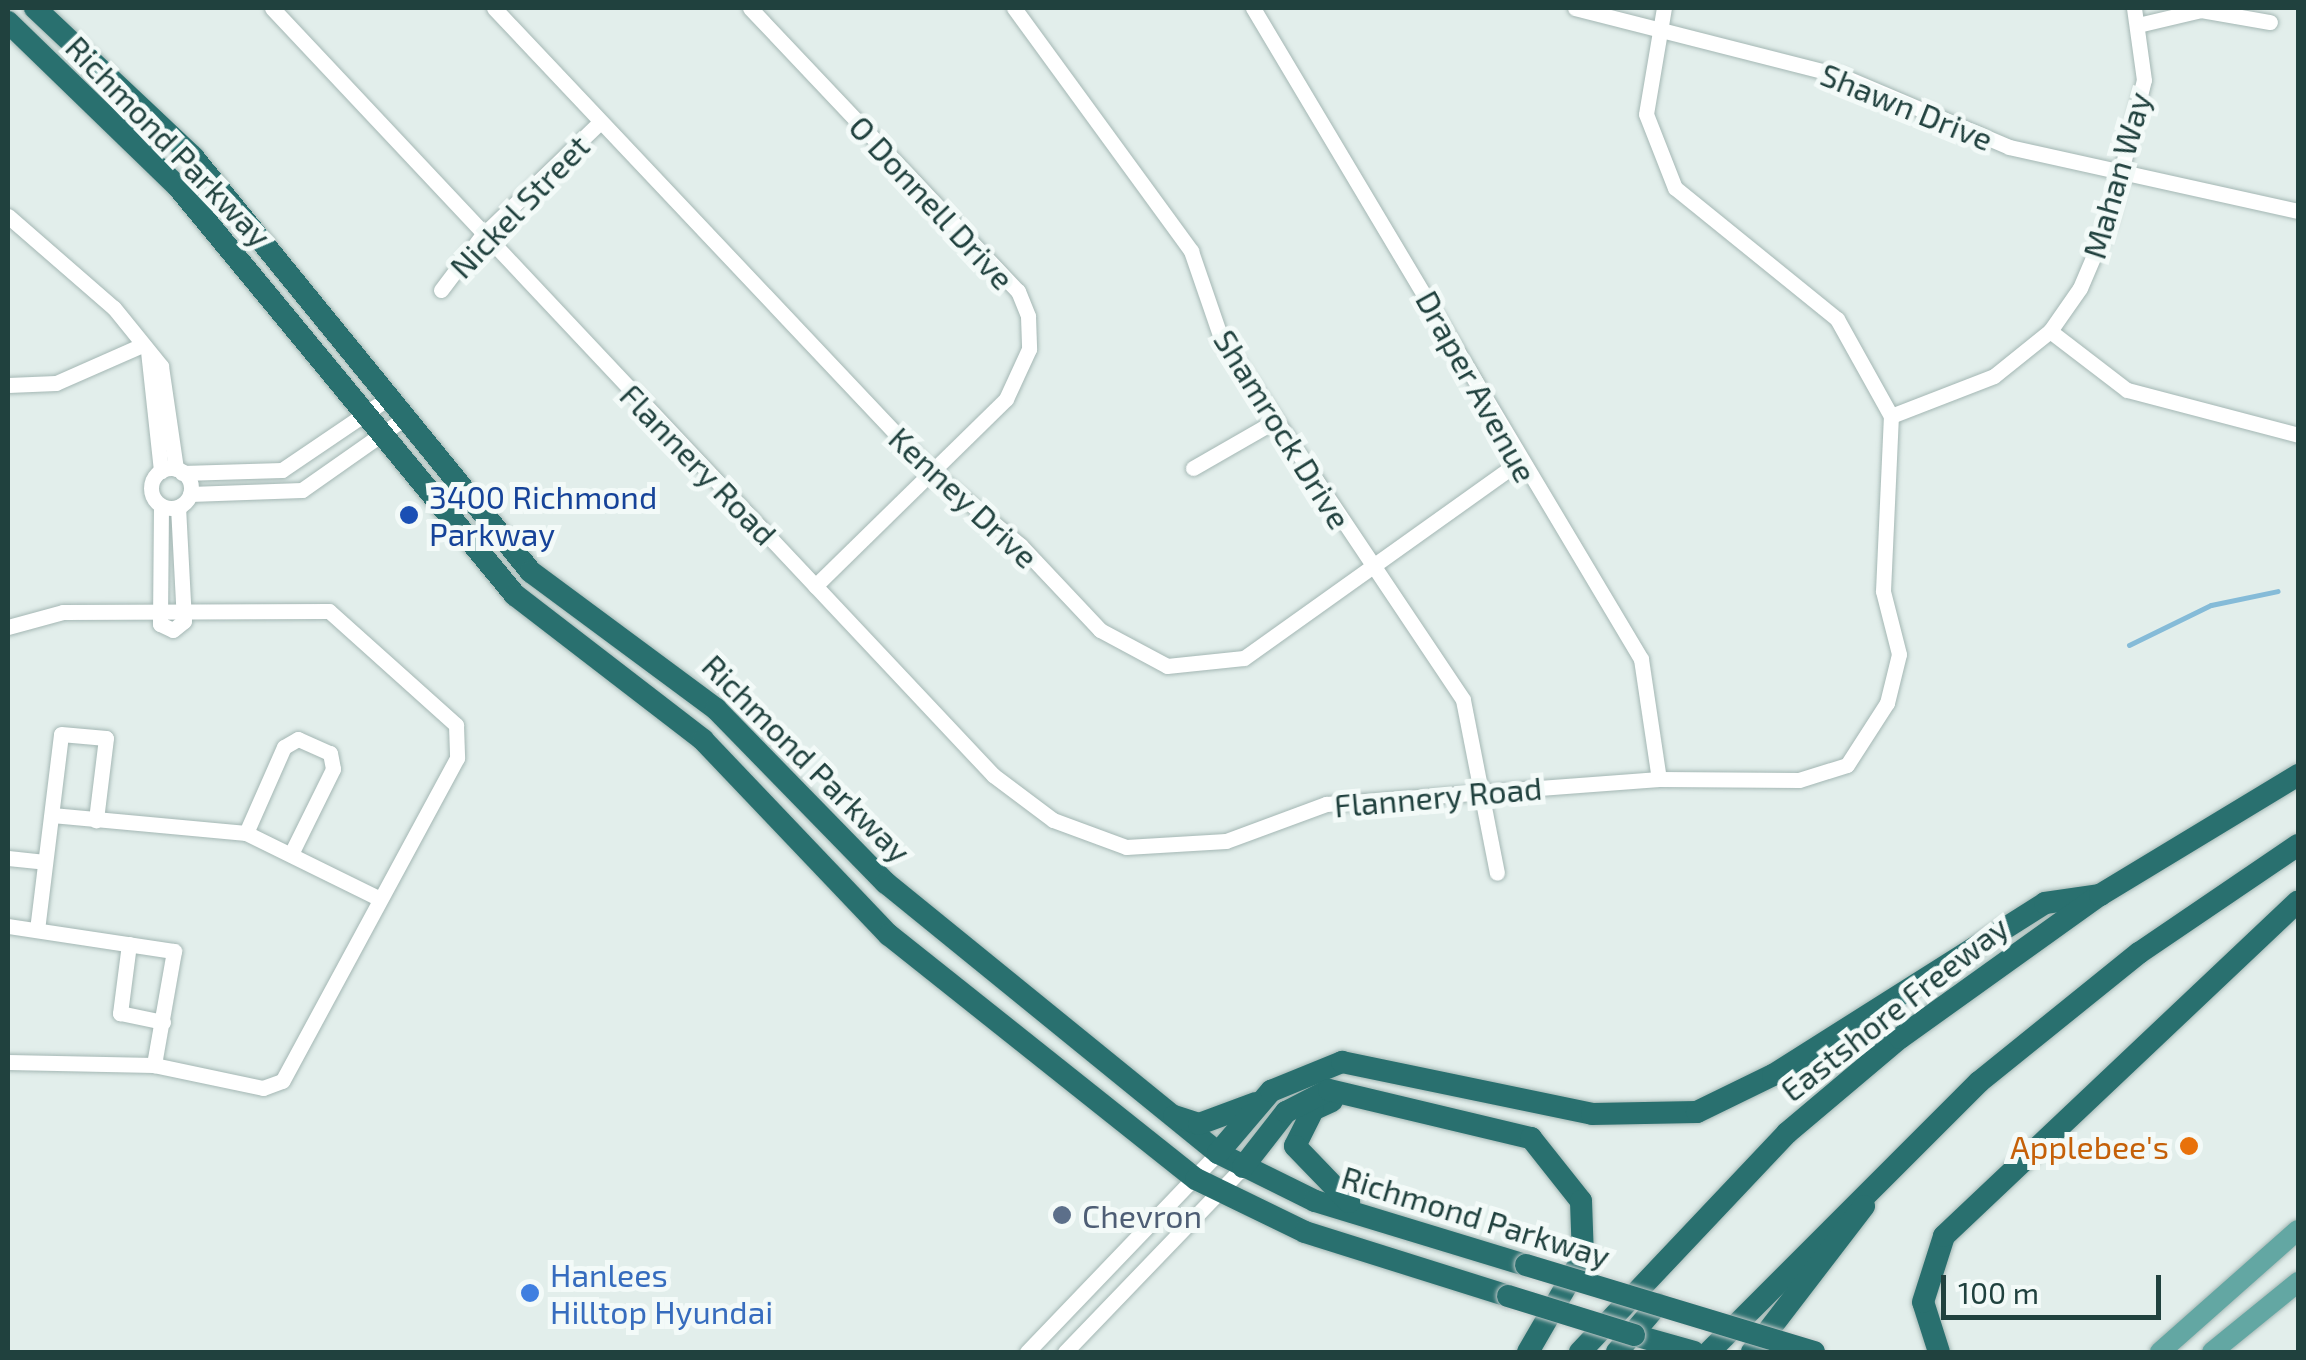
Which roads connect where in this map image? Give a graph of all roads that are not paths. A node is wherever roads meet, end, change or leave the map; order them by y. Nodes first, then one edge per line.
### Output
1 (36, 8) edge
2 (272, 8) edge
3 (494, 8) edge
4 (750, 8) edge
5 (1014, 8) edge
6 (1253, 8) edge
7 (1575, 8) edge
8 (1664, 8) edge
9 (2134, 8) edge
10 (8, 22) edge
11 (2270, 22) dead end
12 (2142, 24) junction
13 (1659, 28) junction
14 (600, 122) junction
15 (2120, 174) junction
16 (2298, 211) edge
17 (8, 216) edge
18 (481, 236) junction
19 (441, 290) dead end
20 (2050, 332) junction
21 (145, 348) junction
22 (8, 385) edge
23 (388, 398) junction
24 (366, 416) junction
25 (1891, 416) junction
26 (403, 419) junction
27 (1273, 422) junction
28 (2298, 434) edge
29 (382, 437) junction
30 (1517, 463) junction
31 (1193, 468) dead end
32 (173, 471) junction
33 (933, 473) junction
34 (177, 502) junction
35 (181, 555) junction
36 (161, 556) junction
37 (1370, 567) junction
38 (815, 586) junction
39 (184, 612) junction
40 (160, 614) junction
41 (8, 627) edge
42 (2298, 776) edge
43 (1659, 779) junction
44 (1481, 790) junction
45 (52, 814) junction
46 (96, 820) junction
47 (246, 833) junction
48 (2298, 845) edge
49 (292, 852) junction
50 (8, 858) edge
51 (45, 862) junction
52 (1497, 873) dead end
53 (2100, 895) junction
54 (380, 900) junction
55 (2298, 900) edge
56 (8, 926) edge
57 (37, 930) junction
58 (129, 944) junction
59 (163, 1022) junction
60 (8, 1062) edge
61 (154, 1065) junction
62 (1374, 1097) junction
63 (1260, 1101) junction
64 (1158, 1111) junction
65 (1912, 1144) junction
66 (1218, 1153) junction
67 (1243, 1167) junction
68 (1196, 1179) junction
69 (1221, 1193) junction
70 (1382, 1223) junction
71 (2298, 1230) edge
72 (2298, 1282) edge
73 (1658, 1304) junction
74 (1682, 1311) junction
75 (1639, 1345) edge
76 (1028, 1352) edge
77 (1065, 1352) edge
78 (1528, 1352) edge
79 (1580, 1352) edge
80 (1694, 1352) edge
81 (1709, 1352) edge
82 (1752, 1352) edge
83 (1814, 1352) edge
84 (1940, 1352) edge
85 (2160, 1352) edge
86 (2212, 1352) edge

1 - 23 highway, Richmond Parkway
2 - 18 street, Flannery Road
3 - 14 street, Kenney Drive
4 - 33 street, O Donnell Drive
5 - 27 street, Shamrock Drive
6 - 30 street, Draper Avenue
7 - 13 street, Shawn Drive
8 - 13 street
9 - 12 street, Mahan Way
10 - 24 highway, Richmond Parkway
11 - 12 street
12 - 15 street, Mahan Way
13 - 15 street, Shawn Drive
13 - 25 street
14 - 18 street, Nickel Street
14 - 33 street, Kenney Drive
15 - 16 street, Shawn Drive
15 - 20 street, Mahan Way
17 - 21 street
18 - 19 street, Nickel Street
18 - 38 street, Flannery Road
20 - 25 street, Mahan Way
20 - 28 street
21 - 22 street
21 - 32 street
23 - 24 street
23 - 26 highway, Richmond Parkway
24 - 29 highway, Richmond Parkway
24 - 32 street
25 - 43 street, Flannery Road
26 - 29 street
26 - 64 highway, Richmond Parkway
27 - 31 street
27 - 37 street, Shamrock Drive
29 - 34 street
29 - 68 highway, Richmond Parkway
30 - 37 street, Kenney Drive
30 - 43 street, Draper Avenue
32 - 34 street
32 - 34 street
33 - 37 street, Kenney Drive
33 - 38 street, O Donnell Drive
34 - 35 street
34 - 36 street
35 - 36 street
35 - 39 street
36 - 40 street
37 - 44 street, Shamrock Drive
38 - 44 street, Flannery Road
39 - 40 street
39 - 54 street
40 - 41 street
42 - 53 highway, Eastshore Freeway
43 - 44 street, Flannery Road
44 - 52 street, Shamrock Drive
45 - 46 street
45 - 46 street
45 - 51 street
46 - 47 street
47 - 49 street
47 - 49 street
48 - 65 highway
49 - 54 street
50 - 51 street
51 - 57 street
53 - 63 highway
53 - 79 highway, Eastshore Freeway
54 - 61 street
55 - 84 highway
56 - 57 street
57 - 58 street
58 - 59 street
58 - 59 street
59 - 61 street
60 - 61 street
62 - 67 highway
62 - 70 highway
62 - 78 highway
63 - 64 highway
63 - 66 highway
64 - 66 highway, Richmond Parkway
65 - 81 highway
65 - 82 highway
66 - 67 highway, Richmond Parkway
66 - 68 street
67 - 69 street
67 - 70 highway, Richmond Parkway
68 - 69 highway, Richmond Parkway
68 - 76 street
69 - 75 highway, Richmond Parkway, bridge
69 - 77 street
70 - 73 highway, Richmond Parkway, bridge
71 - 85 main road
72 - 86 main road
73 - 74 highway, Richmond Parkway, bridge
73 - 75 highway
74 - 75 highway
74 - 83 highway, Richmond Parkway, bridge
75 - 80 highway, Richmond Parkway

